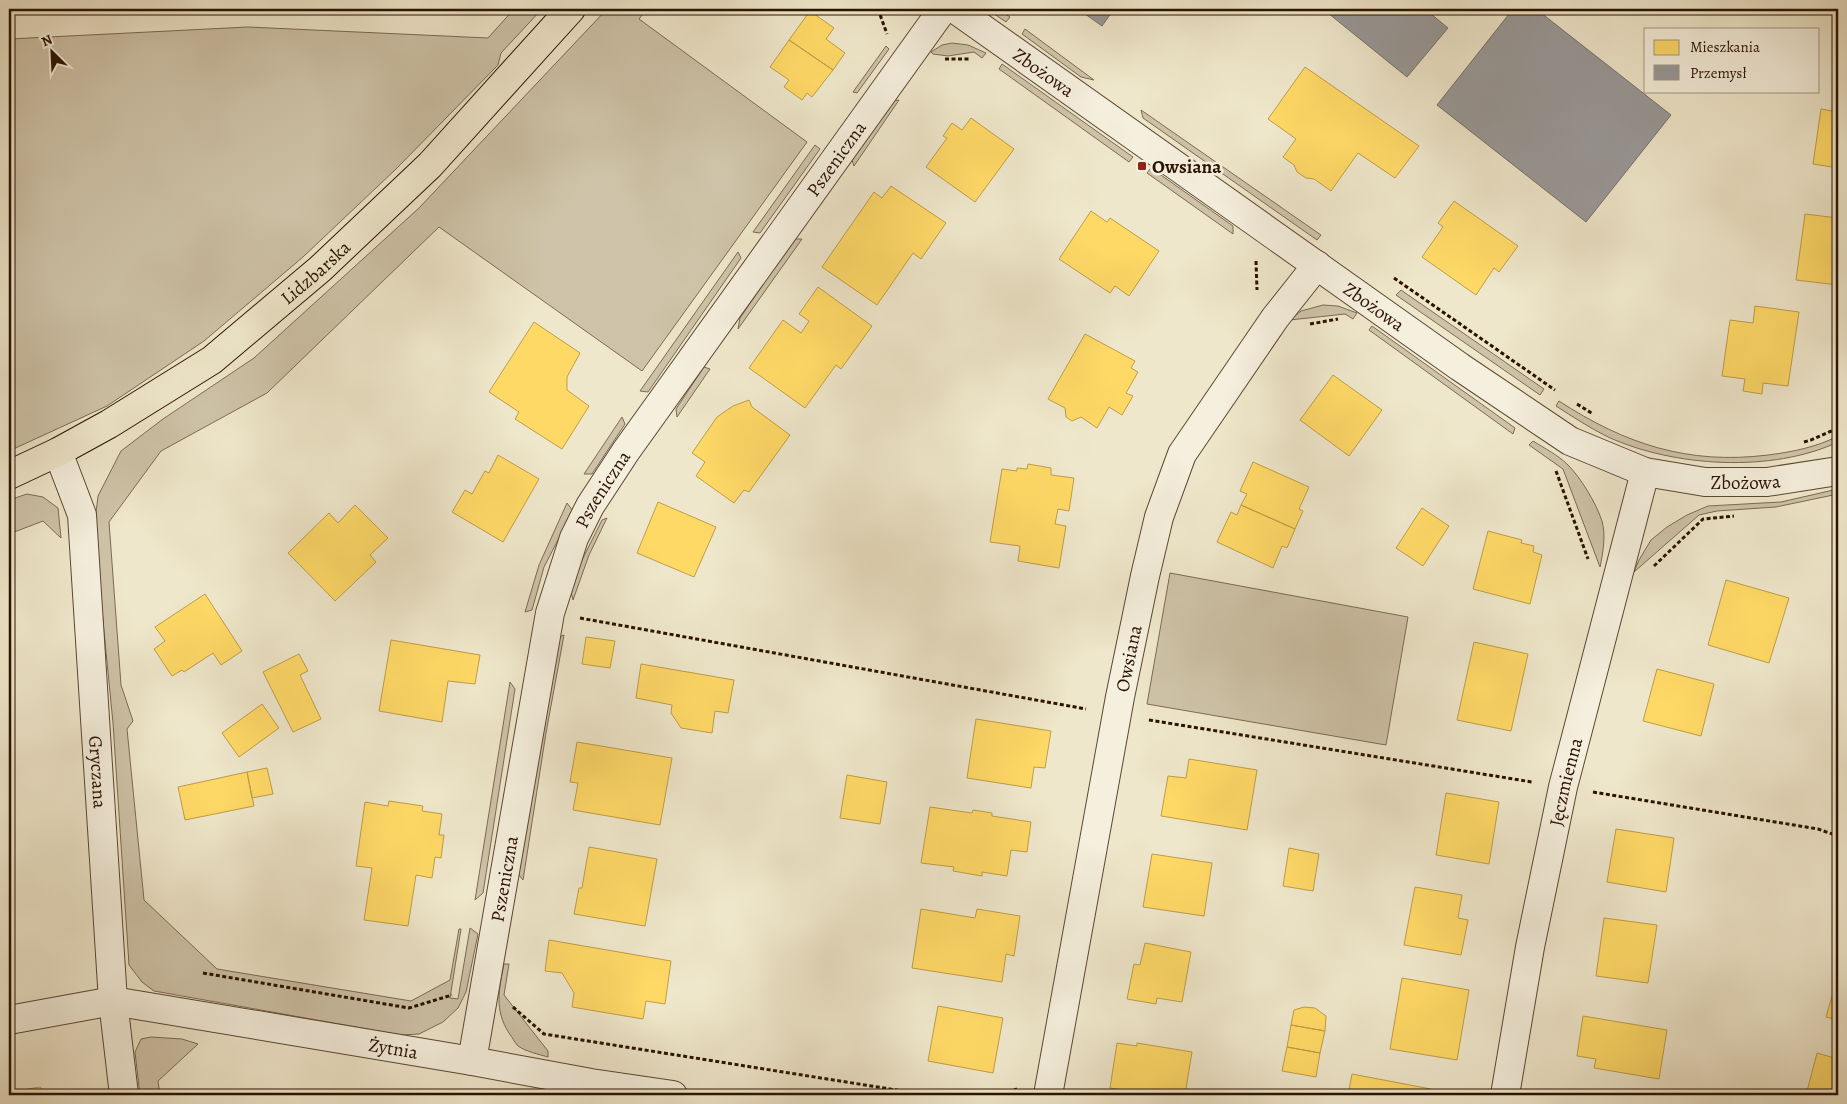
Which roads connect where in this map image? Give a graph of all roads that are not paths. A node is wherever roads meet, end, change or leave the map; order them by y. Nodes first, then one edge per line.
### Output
1 (571, 9) edge
2 (942, 9) edge
3 (955, 9) edge
4 (1317, 265) junction
5 (58, 452) junction
6 (1838, 471) edge
7 (1645, 472) junction
8 (9, 475) edge
9 (113, 1001) junction
10 (9, 1020) edge
11 (472, 1061) junction
12 (124, 1095) edge
13 (673, 1095) edge
14 (1048, 1095) edge
15 (1505, 1095) edge

1 - 5 main road, Lidzbarska
2 - 11 street, Pszeniczna
3 - 4 street, Zbożowa
4 - 7 street, Zbożowa
4 - 14 street, Owsiana
5 - 8 main road, Lidzbarska
5 - 9 street, Gryczana
6 - 7 street, Zbożowa
7 - 15 street, Jęczmienna
9 - 10 street, Żytnia
9 - 11 street, Żytnia
9 - 12 street, Gryczana
11 - 13 street, Żytnia

